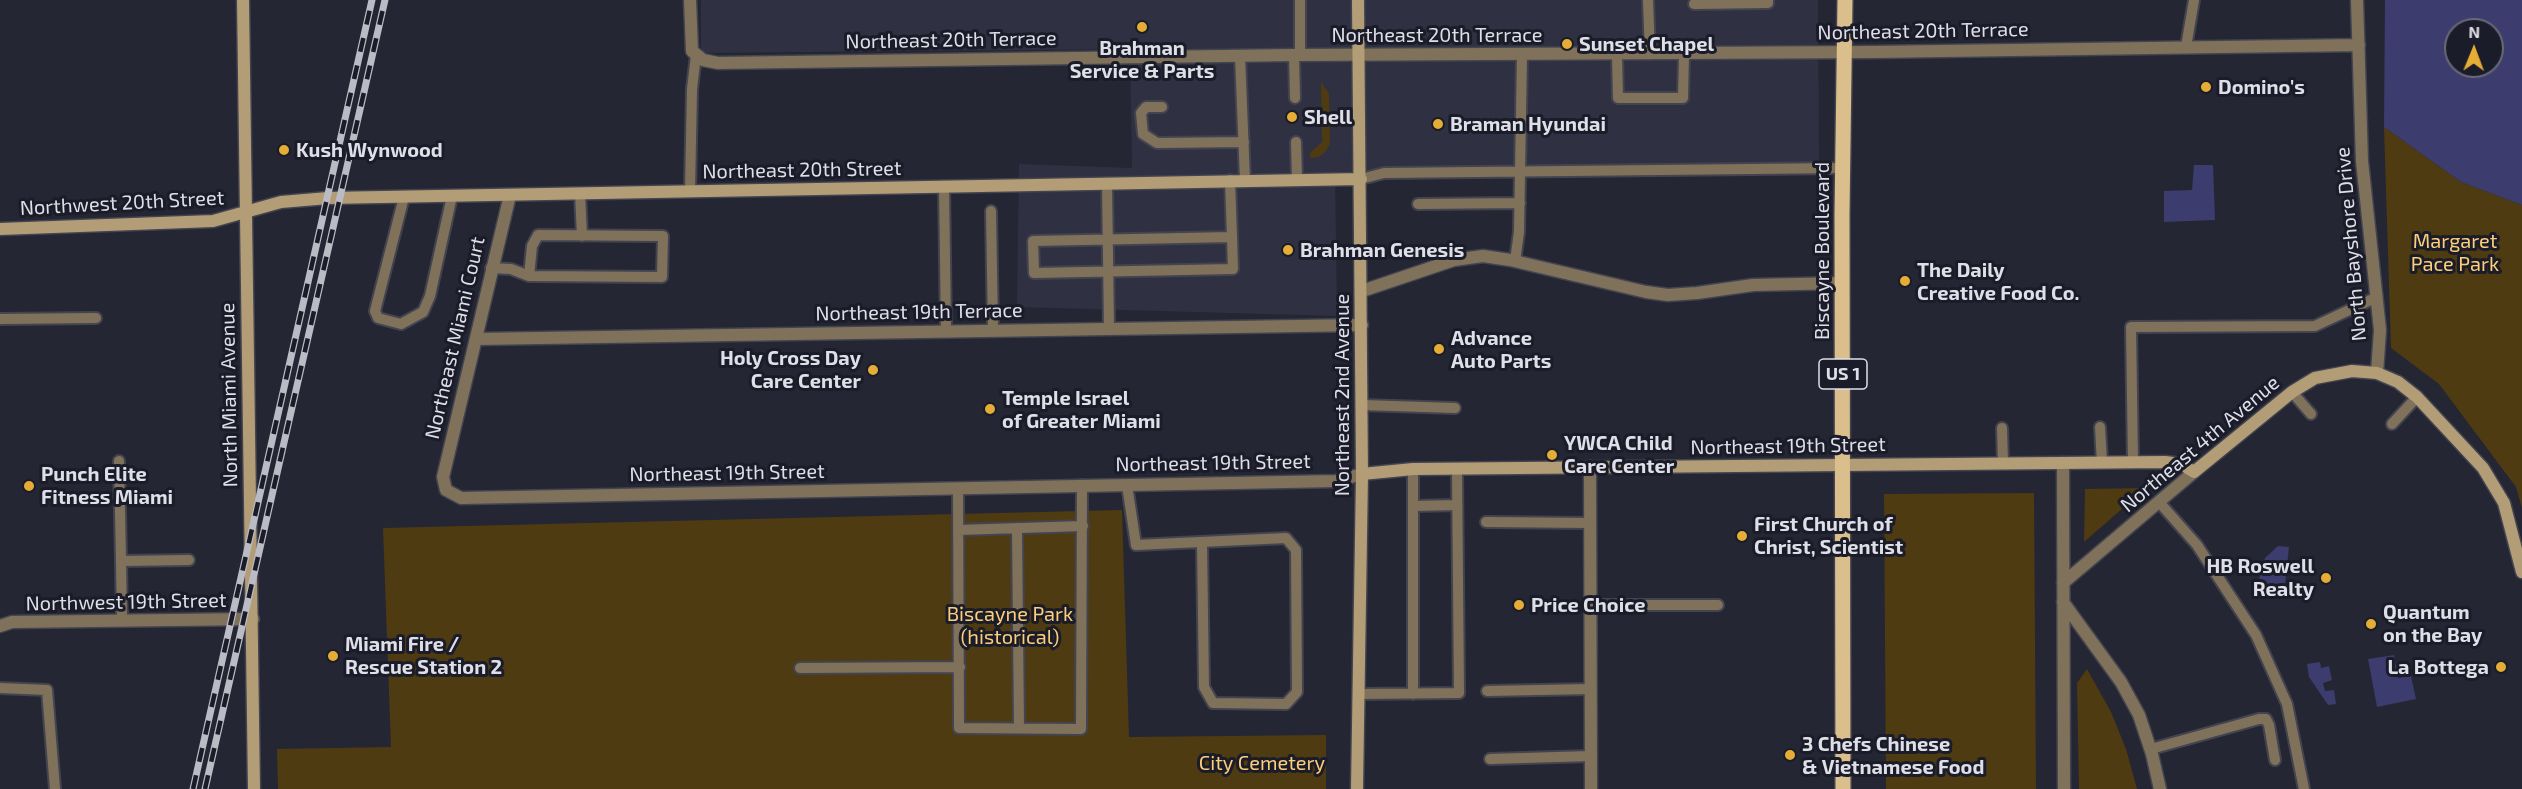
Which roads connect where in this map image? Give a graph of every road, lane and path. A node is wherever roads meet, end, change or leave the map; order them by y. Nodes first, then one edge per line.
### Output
1 (243, 0) edge
2 (690, 0) edge
3 (1300, 0) edge
4 (1358, 0) edge
5 (1648, 0) edge
6 (1768, 0) edge
7 (1845, 0) edge
8 (2194, 0) edge
9 (2357, 0) edge
10 (1694, 4) dead end
11 (2360, 45) junction
12 (2186, 47) junction
13 (1844, 52) junction
14 (1522, 54) junction
15 (1617, 54) junction
16 (1650, 54) junction
17 (1684, 54) junction
18 (1297, 55) junction
19 (1359, 55) junction
20 (696, 56) junction
21 (1240, 56) junction
22 (1295, 98) dead end
23 (1162, 107) dead end
24 (1244, 142) junction
25 (1296, 142) dead end
26 (1842, 168) junction
27 (1520, 171) junction
28 (1296, 179) junction
29 (1361, 179) junction
30 (1230, 180) junction
31 (1245, 180) junction
32 (1107, 183) junction
33 (944, 186) junction
34 (690, 191) junction
35 (580, 193) junction
36 (510, 195) junction
37 (452, 196) junction
38 (404, 197) junction
39 (1520, 203) junction
40 (1418, 204) dead end
41 (991, 211) dead end
42 (247, 213) junction
43 (0, 229) edge
44 (582, 236) junction
45 (1232, 237) junction
46 (1107, 240) junction
47 (1515, 261) junction
48 (491, 268) junction
49 (1108, 272) junction
50 (529, 276) junction
51 (1842, 283) junction
52 (1362, 291) junction
53 (2377, 297) junction
54 (96, 318) dead end
55 (0, 319) edge
56 (1362, 325) junction
57 (1109, 328) junction
58 (993, 330) junction
59 (946, 331) junction
60 (476, 339) junction
61 (2377, 373) junction
62 (2292, 392) junction
63 (2417, 397) junction
64 (1362, 405) junction
65 (1455, 408) dead end
66 (2312, 414) dead end
67 (2392, 424) dead end
68 (2100, 427) dead end
69 (2002, 428) dead end
70 (119, 461) dead end
71 (2133, 462) junction
72 (2063, 463) junction
73 (2102, 463) junction
74 (2003, 464) junction
75 (1843, 465) junction
76 (1590, 467) junction
77 (1413, 469) junction
78 (1456, 469) junction
79 (2194, 472) junction
80 (1362, 474) junction
81 (1082, 485) junction
82 (1127, 485) junction
83 (958, 488) junction
84 (447, 490) joint
85 (2159, 502) junction
86 (1457, 505) junction
87 (1413, 506) junction
88 (1486, 522) dead end
89 (1590, 523) junction
90 (1083, 526) junction
91 (1017, 528) junction
92 (958, 530) junction
93 (1202, 542) junction
94 (189, 560) dead end
95 (121, 561) junction
96 (2522, 572) edge
97 (2063, 583) junction
98 (2063, 602) junction
99 (1590, 605) junction
100 (1718, 605) dead end
101 (253, 619) junction
102 (122, 620) junction
103 (0, 626) edge
104 (960, 667) junction
105 (800, 668) dead end
106 (0, 688) edge
107 (1591, 689) junction
108 (1486, 691) dead end
109 (1358, 694) junction
110 (1413, 694) junction
111 (1019, 728) junction
112 (2151, 749) junction
113 (1591, 756) junction
114 (1490, 759) dead end
115 (2276, 760) dead end
116 (54, 789) edge
117 (254, 789) edge
118 (1357, 789) edge
119 (1592, 789) edge
120 (1843, 789) edge
121 (2064, 789) edge
122 (2160, 789) edge
123 (2304, 789) edge

1 - 42 main road, North Miami Avenue
2 - 20 street
3 - 18 lane
4 - 19 main road, Northeast 2nd Avenue
5 - 16 lane
6 - 10 lane
7 - 13 main road, Biscayne Boulevard / US 1
8 - 12 lane
9 - 11 street, North Bayshore Drive
11 - 12 street, Northeast 20th Terrace
11 - 53 street, North Bayshore Drive
12 - 13 street, Northeast 20th Terrace
13 - 17 street, Northeast 20th Terrace
13 - 26 main road, Biscayne Boulevard / US 1
14 - 15 street, Northeast 20th Terrace
14 - 19 street, Northeast 20th Terrace
14 - 27 lane
15 - 16 street, Northeast 20th Terrace
15 - 17 lane
16 - 17 street, Northeast 20th Terrace
18 - 19 street, Northeast 20th Terrace
18 - 21 street, Northeast 20th Terrace
18 - 22 lane
19 - 29 main road, Northeast 2nd Avenue
20 - 21 street, Northeast 20th Terrace
20 - 34 lane
21 - 24 lane
23 - 24 lane
24 - 31 lane
25 - 28 lane
26 - 27 lane
26 - 51 main road, Biscayne Boulevard / US 1
27 - 29 lane
27 - 39 lane
28 - 29 main road, Northeast 20th Street
28 - 31 main road, Northeast 20th Street
29 - 52 main road, Northeast 2nd Avenue
30 - 31 main road, Northeast 20th Street
30 - 32 main road, Northeast 20th Street
30 - 45 lane
32 - 33 main road, Northeast 20th Street
32 - 46 lane
33 - 34 main road, Northeast 20th Street
33 - 59 lane
34 - 35 main road, Northeast 20th Street
35 - 36 main road, Northeast 20th Street
35 - 44 lane
36 - 37 main road, Northeast 20th Street
36 - 48 street, Northeast Miami Court
37 - 38 main road, Northeast 20th Street
37 - 38 lane
38 - 42 main road, Northeast 20th Street
39 - 40 lane
39 - 47 lane
41 - 58 lane
42 - 43 main road, Northwest 20th Street
42 - 101 main road, North Miami Avenue
44 - 50 lane
44 - 50 lane
45 - 46 lane
45 - 49 lane
46 - 49 lane
46 - 49 lane
47 - 51 street
47 - 52 street
48 - 50 lane
48 - 60 street, Northeast Miami Court
49 - 57 lane
51 - 75 main road, Biscayne Boulevard / US 1
52 - 56 main road, Northeast 2nd Avenue
53 - 61 street, North Bayshore Drive
53 - 71 lane
54 - 55 lane
56 - 57 street, Northeast 19th Terrace
56 - 64 main road, Northeast 2nd Avenue
57 - 58 street, Northeast 19th Terrace
58 - 59 street, Northeast 19th Terrace
59 - 60 street, Northeast 19th Terrace
60 - 84 street, Northeast Miami Court
61 - 62 main road, Northeast 4th Avenue
61 - 63 main road
62 - 66 lane
62 - 79 main road, Northeast 4th Avenue
63 - 67 lane
63 - 96 main road
64 - 65 lane
64 - 80 main road, Northeast 2nd Avenue
68 - 73 lane
69 - 74 lane
70 - 95 lane
71 - 73 main road, Northeast 19th Street
71 - 79 main road, Northeast 19th Street
72 - 73 main road, Northeast 19th Street
72 - 74 main road, Northeast 19th Street
72 - 97 street
74 - 75 main road, Northeast 19th Street
75 - 76 main road, Northeast 19th Street
75 - 120 main road, Biscayne Boulevard / US 1
76 - 78 main road, Northeast 19th Street
76 - 89 street
77 - 78 main road, Northeast 19th Street
77 - 80 main road, Northeast 19th Street
77 - 87 lane
78 - 86 lane
79 - 85 street, Northeast 4th Avenue
80 - 82 street, Northeast 19th Street
80 - 109 main road, Northeast 2nd Avenue
81 - 82 street, Northeast 19th Street
81 - 83 street, Northeast 19th Street
81 - 90 lane
82 - 93 lane
83 - 84 street, Northeast 19th Street
83 - 92 lane
85 - 97 street, Northeast 4th Avenue
85 - 123 lane
86 - 87 lane
86 - 110 lane
87 - 110 lane
88 - 89 lane
89 - 99 street
90 - 91 lane
90 - 111 lane
91 - 92 lane
91 - 111 lane
92 - 104 lane
93 - 93 lane
94 - 95 lane
95 - 102 lane
97 - 98 street
98 - 112 street
98 - 121 street
99 - 100 lane
99 - 107 street
101 - 102 street, Northwest 19th Street
101 - 117 main road, North Miami Avenue
102 - 103 street, Northwest 19th Street
104 - 105 lane
104 - 111 lane
106 - 116 lane
107 - 108 lane
107 - 113 street
109 - 110 lane
109 - 118 main road, Northeast 2nd Avenue
112 - 115 lane
112 - 122 street
113 - 114 lane
113 - 119 street

